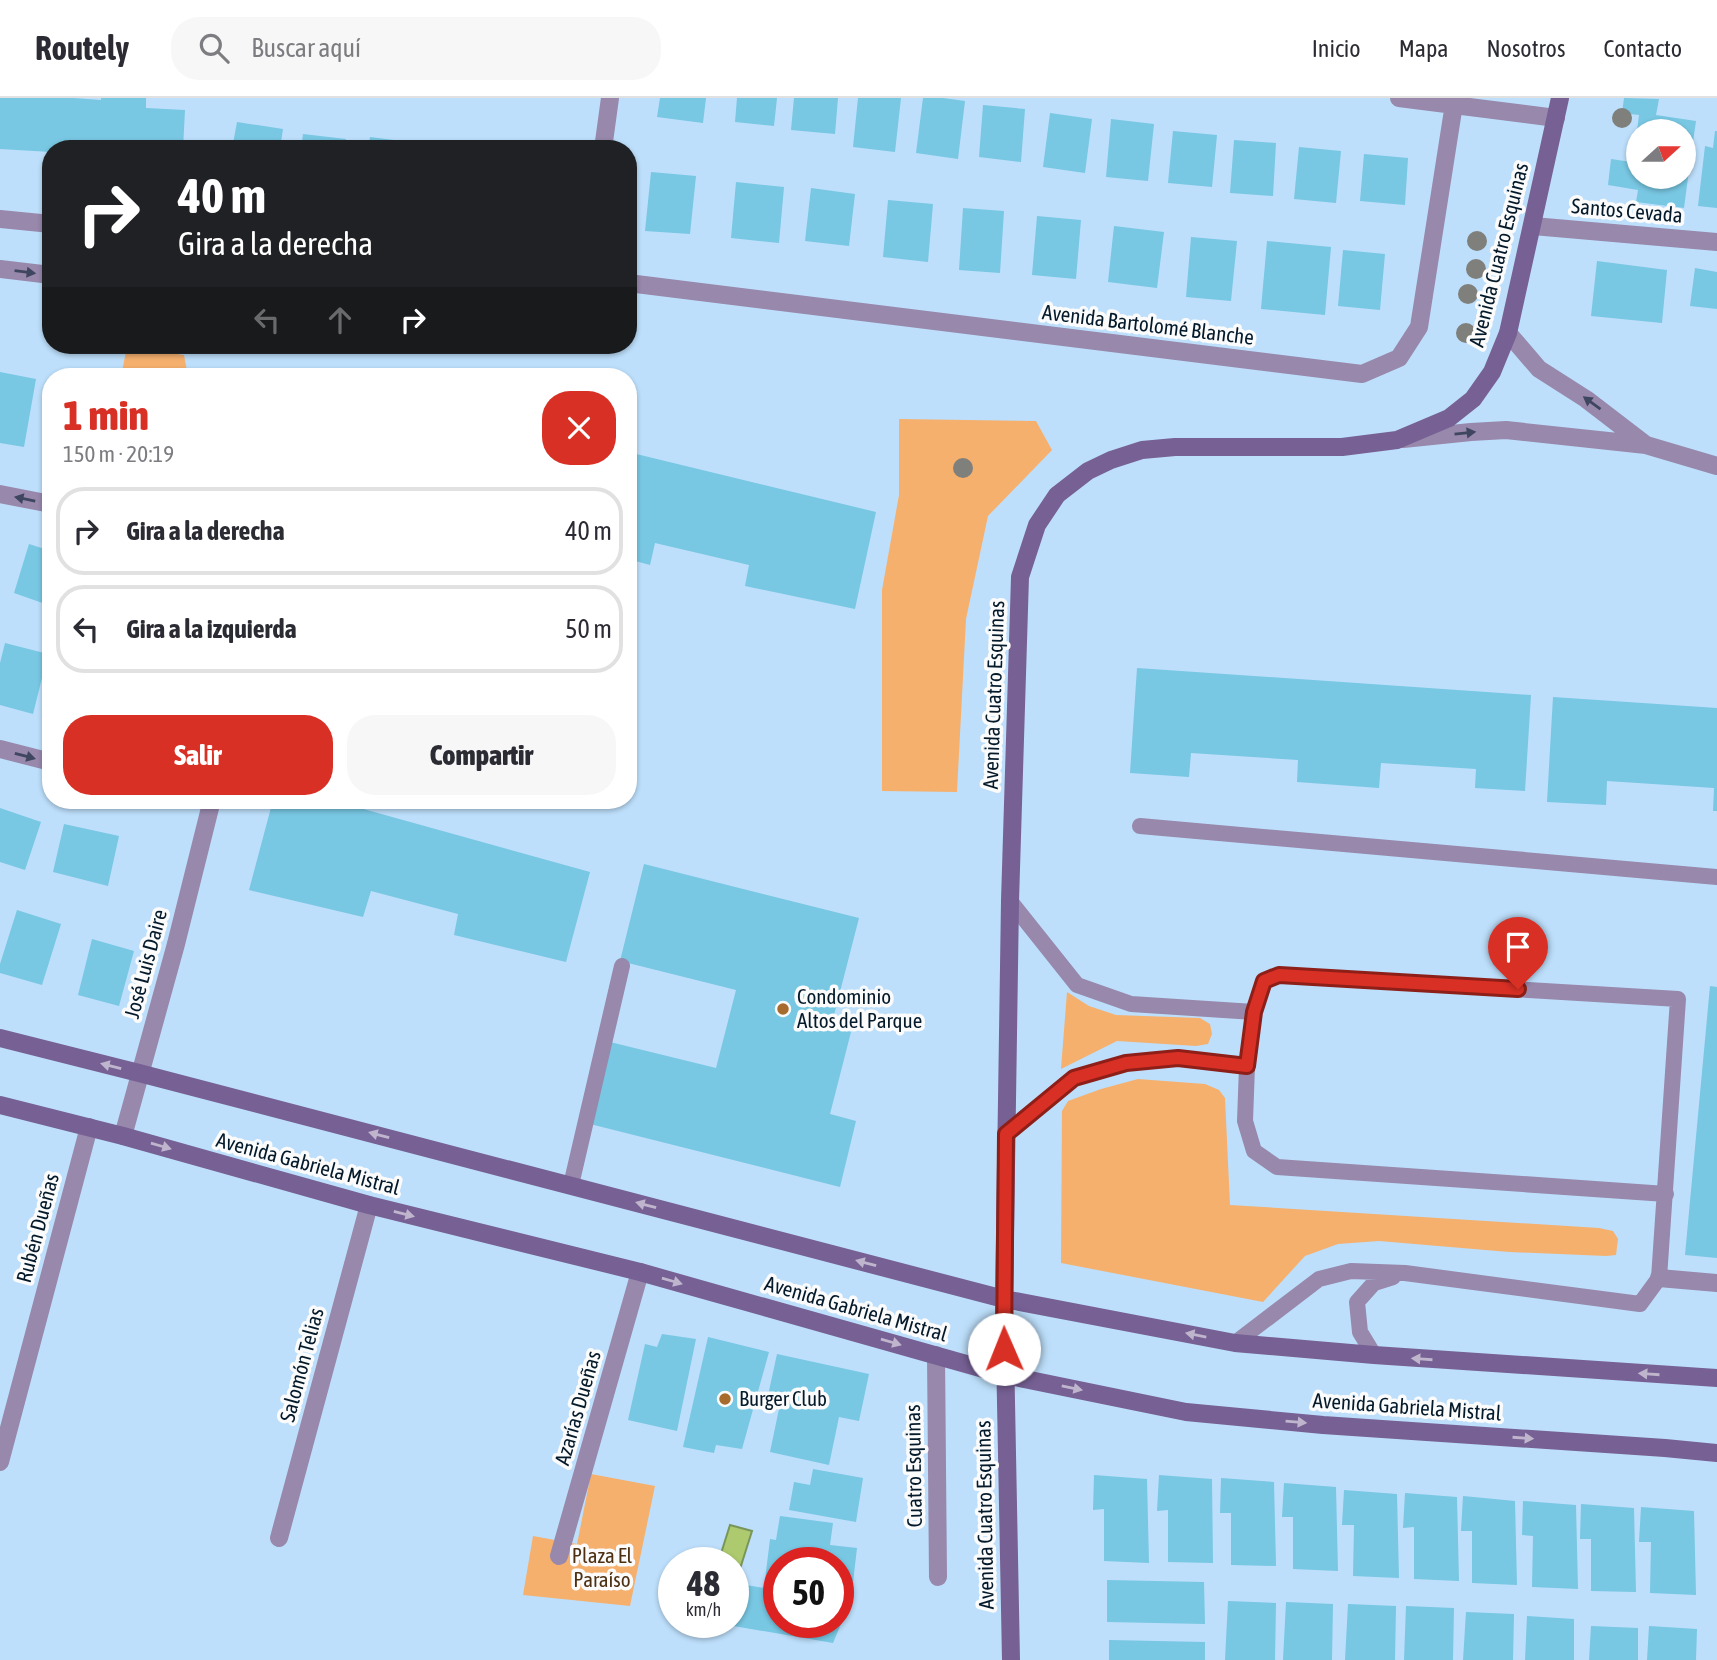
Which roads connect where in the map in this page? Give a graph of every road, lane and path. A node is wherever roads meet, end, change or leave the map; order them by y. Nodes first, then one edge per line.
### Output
1 (610, 98) edge
2 (1399, 98) edge
3 (1560, 98) edge
4 (1454, 104) junction
5 (1556, 118) junction
6 (604, 140) edge
7 (0, 219) edge
8 (42, 223) edge
9 (1532, 226) junction
10 (1717, 242) edge
11 (0, 269) edge
12 (42, 274) edge
13 (637, 283) edge
14 (1508, 333) junction
15 (1397, 440) junction
16 (1646, 444) junction
17 (1717, 466) edge
18 (0, 494) edge
19 (42, 502) edge
20 (0, 749) edge
21 (42, 760) edge
22 (203, 809) edge
23 (1140, 826) dead end
24 (1717, 877) edge
25 (1010, 901) junction
26 (622, 966) dead end
27 (1254, 1012) junction
28 (0, 1038) edge
29 (1247, 1066) junction
30 (139, 1073) junction
31 (0, 1105) edge
32 (89, 1127) junction
33 (1006, 1134) junction
34 (123, 1136) junction
35 (571, 1185) junction
36 (1666, 1194) junction
37 (369, 1205) junction
38 (640, 1272) junction
39 (1405, 1273) junction
40 (1659, 1278) junction
41 (1717, 1283) edge
42 (1003, 1299) junction
43 (1235, 1343) junction
44 (936, 1355) junction
45 (1374, 1355) junction
46 (1005, 1375) junction
47 (1717, 1378) edge
48 (1717, 1453) edge
49 (0, 1462) edge
50 (279, 1538) dead end
51 (559, 1556) dead end
52 (938, 1577) dead end
53 (1011, 1660) edge

1 - 6 street
2 - 4 street
3 - 5 main road, Avenida Cuatro Esquinas
4 - 5 street
4 - 13 street, Avenida Bartolomé Blanche
5 - 9 main road, Avenida Cuatro Esquinas
7 - 8 street
9 - 10 street, Santos Cevada
9 - 14 main road, Avenida Cuatro Esquinas
11 -> 12 street
14 - 15 main road, Avenida Cuatro Esquinas
16 -> 14 street
15 -> 16 street
15 - 25 main road, Avenida Cuatro Esquinas
16 - 17 street
19 -> 18 street
20 -> 21 street
22 - 30 street, José Luis Daire
23 - 24 lane
25 - 27 lane
25 - 33 main road, Avenida Cuatro Esquinas
26 - 35 lane
27 - 29 lane
27 - 36 lane
30 -> 28 main road
29 - 33 lane
29 - 36 lane
30 - 34 street, José Luis Daire
35 -> 30 main road
31 - 32 main road, Avenida Gabriela Mistral
32 - 34 main road, Avenida Gabriela Mistral
32 - 49 street, Rubén Dueñas
33 - 42 main road, Avenida Cuatro Esquinas
34 -> 37 main road, Avenida Gabriela Mistral
42 -> 35 main road
36 - 40 lane
37 -> 38 main road, Avenida Gabriela Mistral
37 - 50 street, Salomón Telias
38 -> 44 main road, Avenida Gabriela Mistral
38 - 51 street, Azarías Dueñas
39 - 40 lane
39 - 43 lane
39 - 45 lane
40 - 41 street
43 -> 42 main road
42 - 46 main road, Avenida Cuatro Esquinas
43 - 45 main road
44 - 46 main road, Avenida Gabriela Mistral
44 - 52 street, Cuatro Esquinas
47 -> 45 main road
46 -> 48 main road, Avenida Gabriela Mistral
46 - 53 main road, Avenida Cuatro Esquinas

